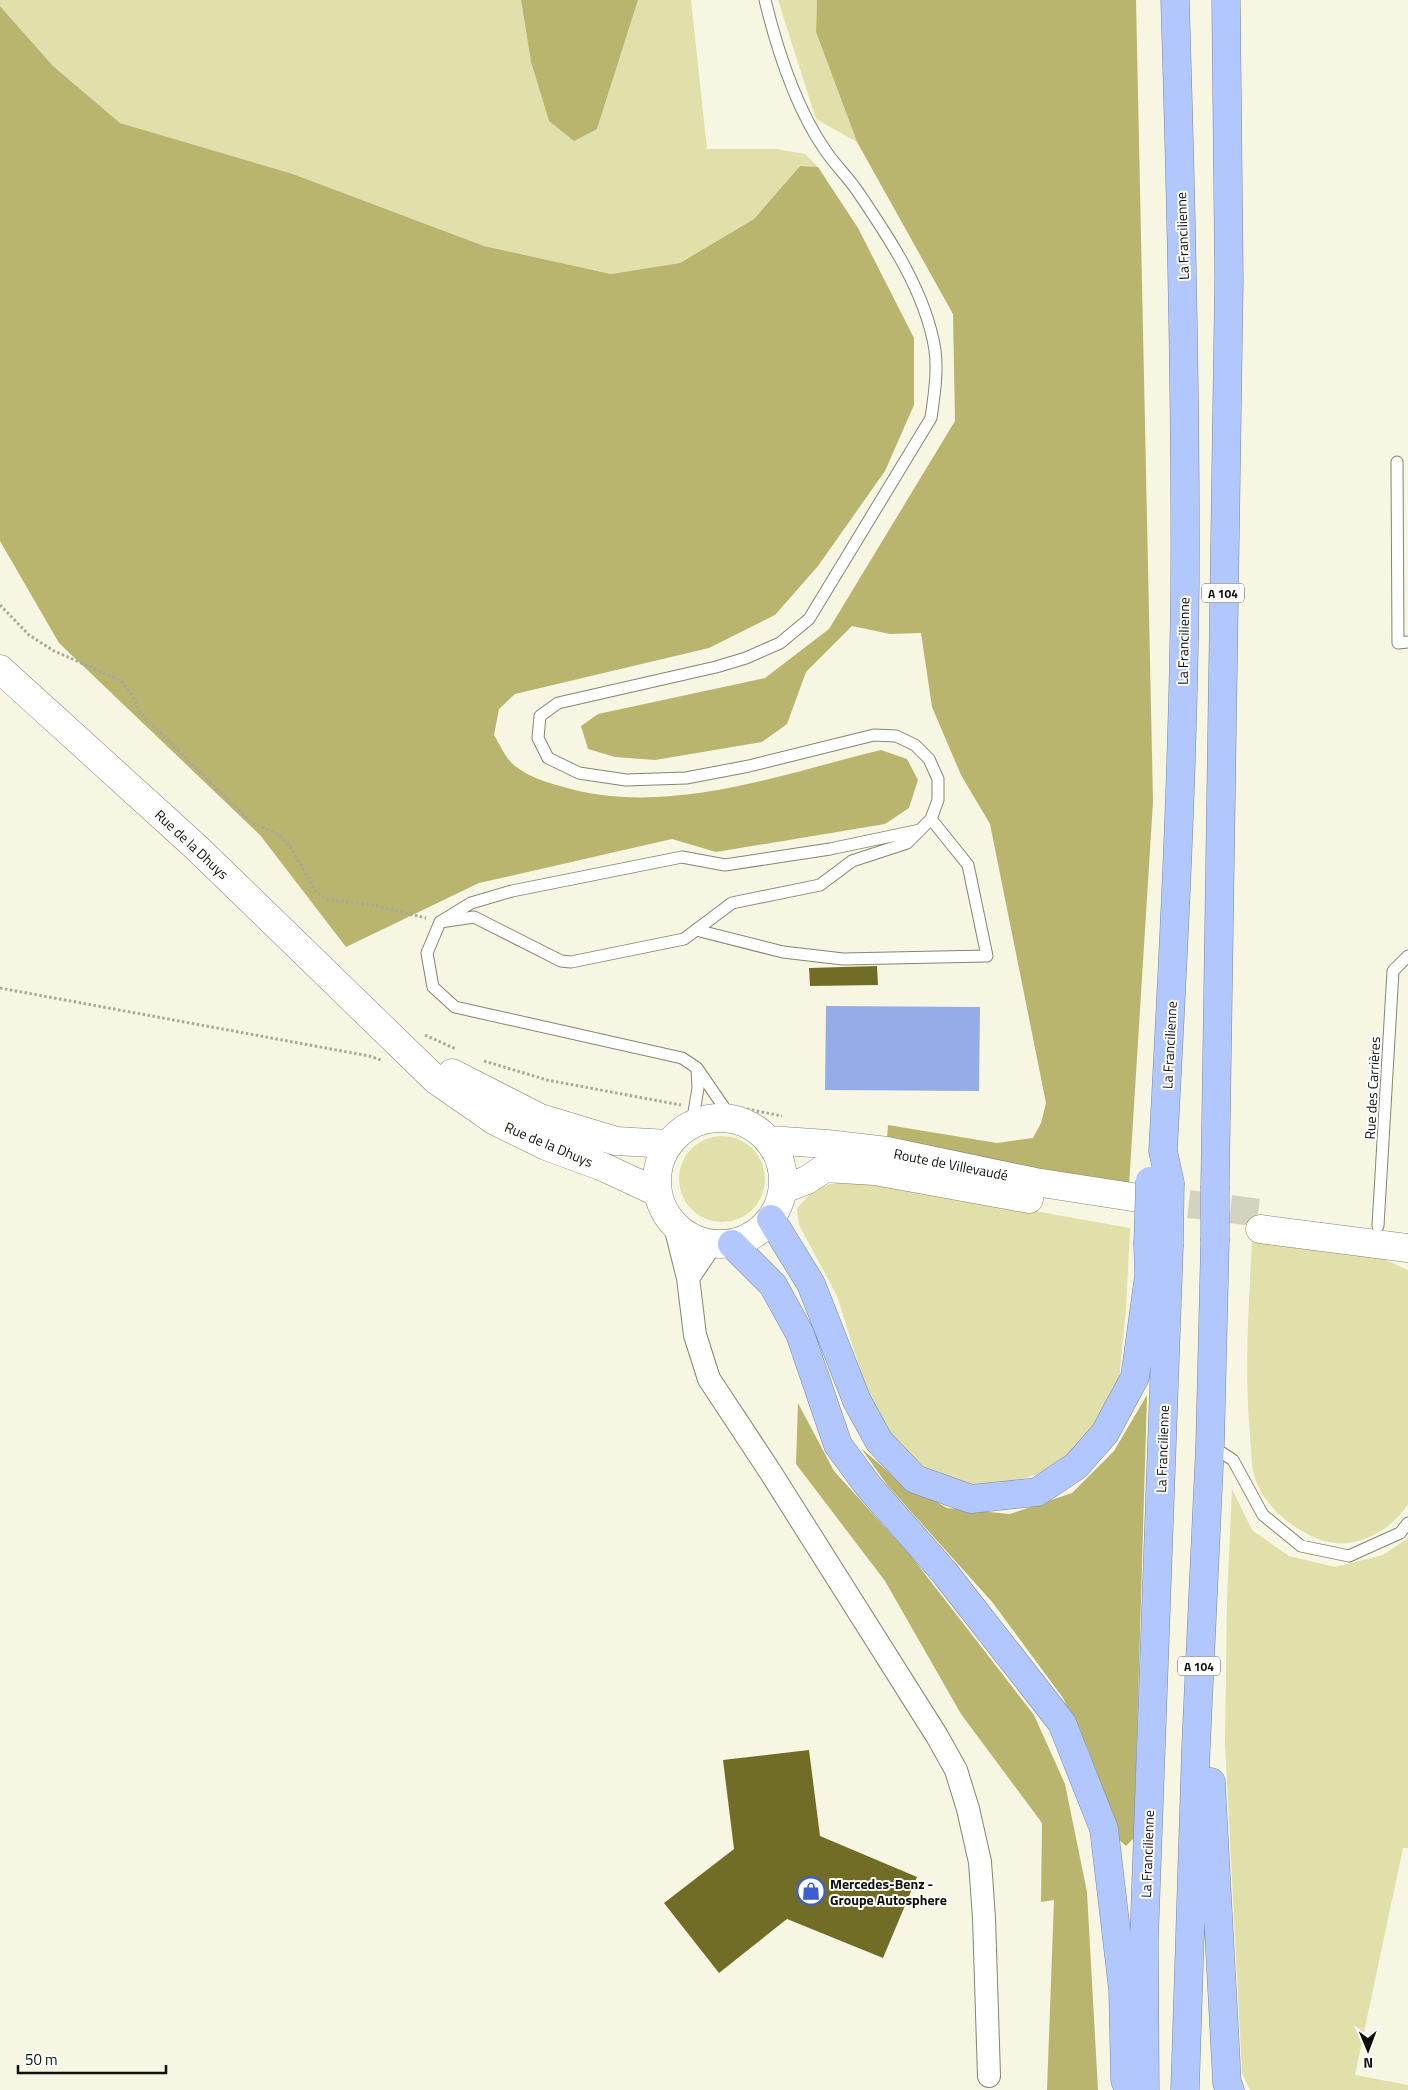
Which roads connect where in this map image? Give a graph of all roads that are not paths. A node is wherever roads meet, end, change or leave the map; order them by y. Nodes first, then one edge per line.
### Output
1 (765, 0) edge
2 (1175, 0) edge
3 (1226, 0) edge
4 (1397, 462) dead end
5 (1408, 642) edge
6 (0, 669) edge
7 (931, 819) junction
8 (922, 830) junction
9 (830, 848) junction
10 (839, 870) junction
11 (440, 922) junction
12 (696, 930) junction
13 (1408, 956) edge
14 (397, 1049) junction
15 (697, 1068) junction
16 (728, 1113) junction
17 (693, 1116) junction
18 (769, 1140) junction
19 (668, 1144) junction
20 (784, 1190) junction
21 (657, 1192) junction
22 (1146, 1194) junction
23 (771, 1220) junction
24 (675, 1226) junction
25 (1378, 1226) junction
26 (1408, 1230) edge
27 (722, 1244) junction
28 (1158, 1246) junction
29 (1408, 1248) edge
30 (688, 1278) junction
31 (1210, 1445) junction
32 (1408, 1523) edge
33 (1196, 1746) junction
34 (989, 2083) edge
35 (1129, 2090) edge
36 (1145, 2090) edge
37 (1185, 2090) edge
38 (1230, 2090) edge

1 - 7 lane
2 - 22 highway, La Francilienne / A 104
3 - 31 highway, A 104, bridge
4 - 5 lane
6 - 14 main road, Rue de la Dhuys
7 - 8 lane
7 - 12 lane
8 - 9 lane
8 - 10 lane
9 - 10 lane
9 - 11 lane
10 - 12 lane
11 - 12 lane
11 - 15 lane
13 - 25 lane, Rue des Carrières
14 - 19 main road, Rue de la Dhuys
14 - 21 main road, Rue de la Dhuys
15 - 16 lane
15 - 17 lane
16 - 17 main road
16 - 18 main road
17 - 19 main road
18 - 20 main road
18 - 22 main road, Route de Villevaudé
19 - 21 main road
20 - 22 main road, Route de Villevaudé
20 - 23 main road
21 - 24 main road
22 - 28 highway, bridge
23 - 27 main road
23 - 28 highway
24 - 27 main road
24 - 30 street
25 - 26 main road
25 - 29 main road
27 - 30 street
27 - 35 highway
28 - 36 highway, La Francilienne
30 - 34 street
31 - 32 lane
31 - 33 highway, A 104
33 - 37 highway, A 104
33 - 38 highway

